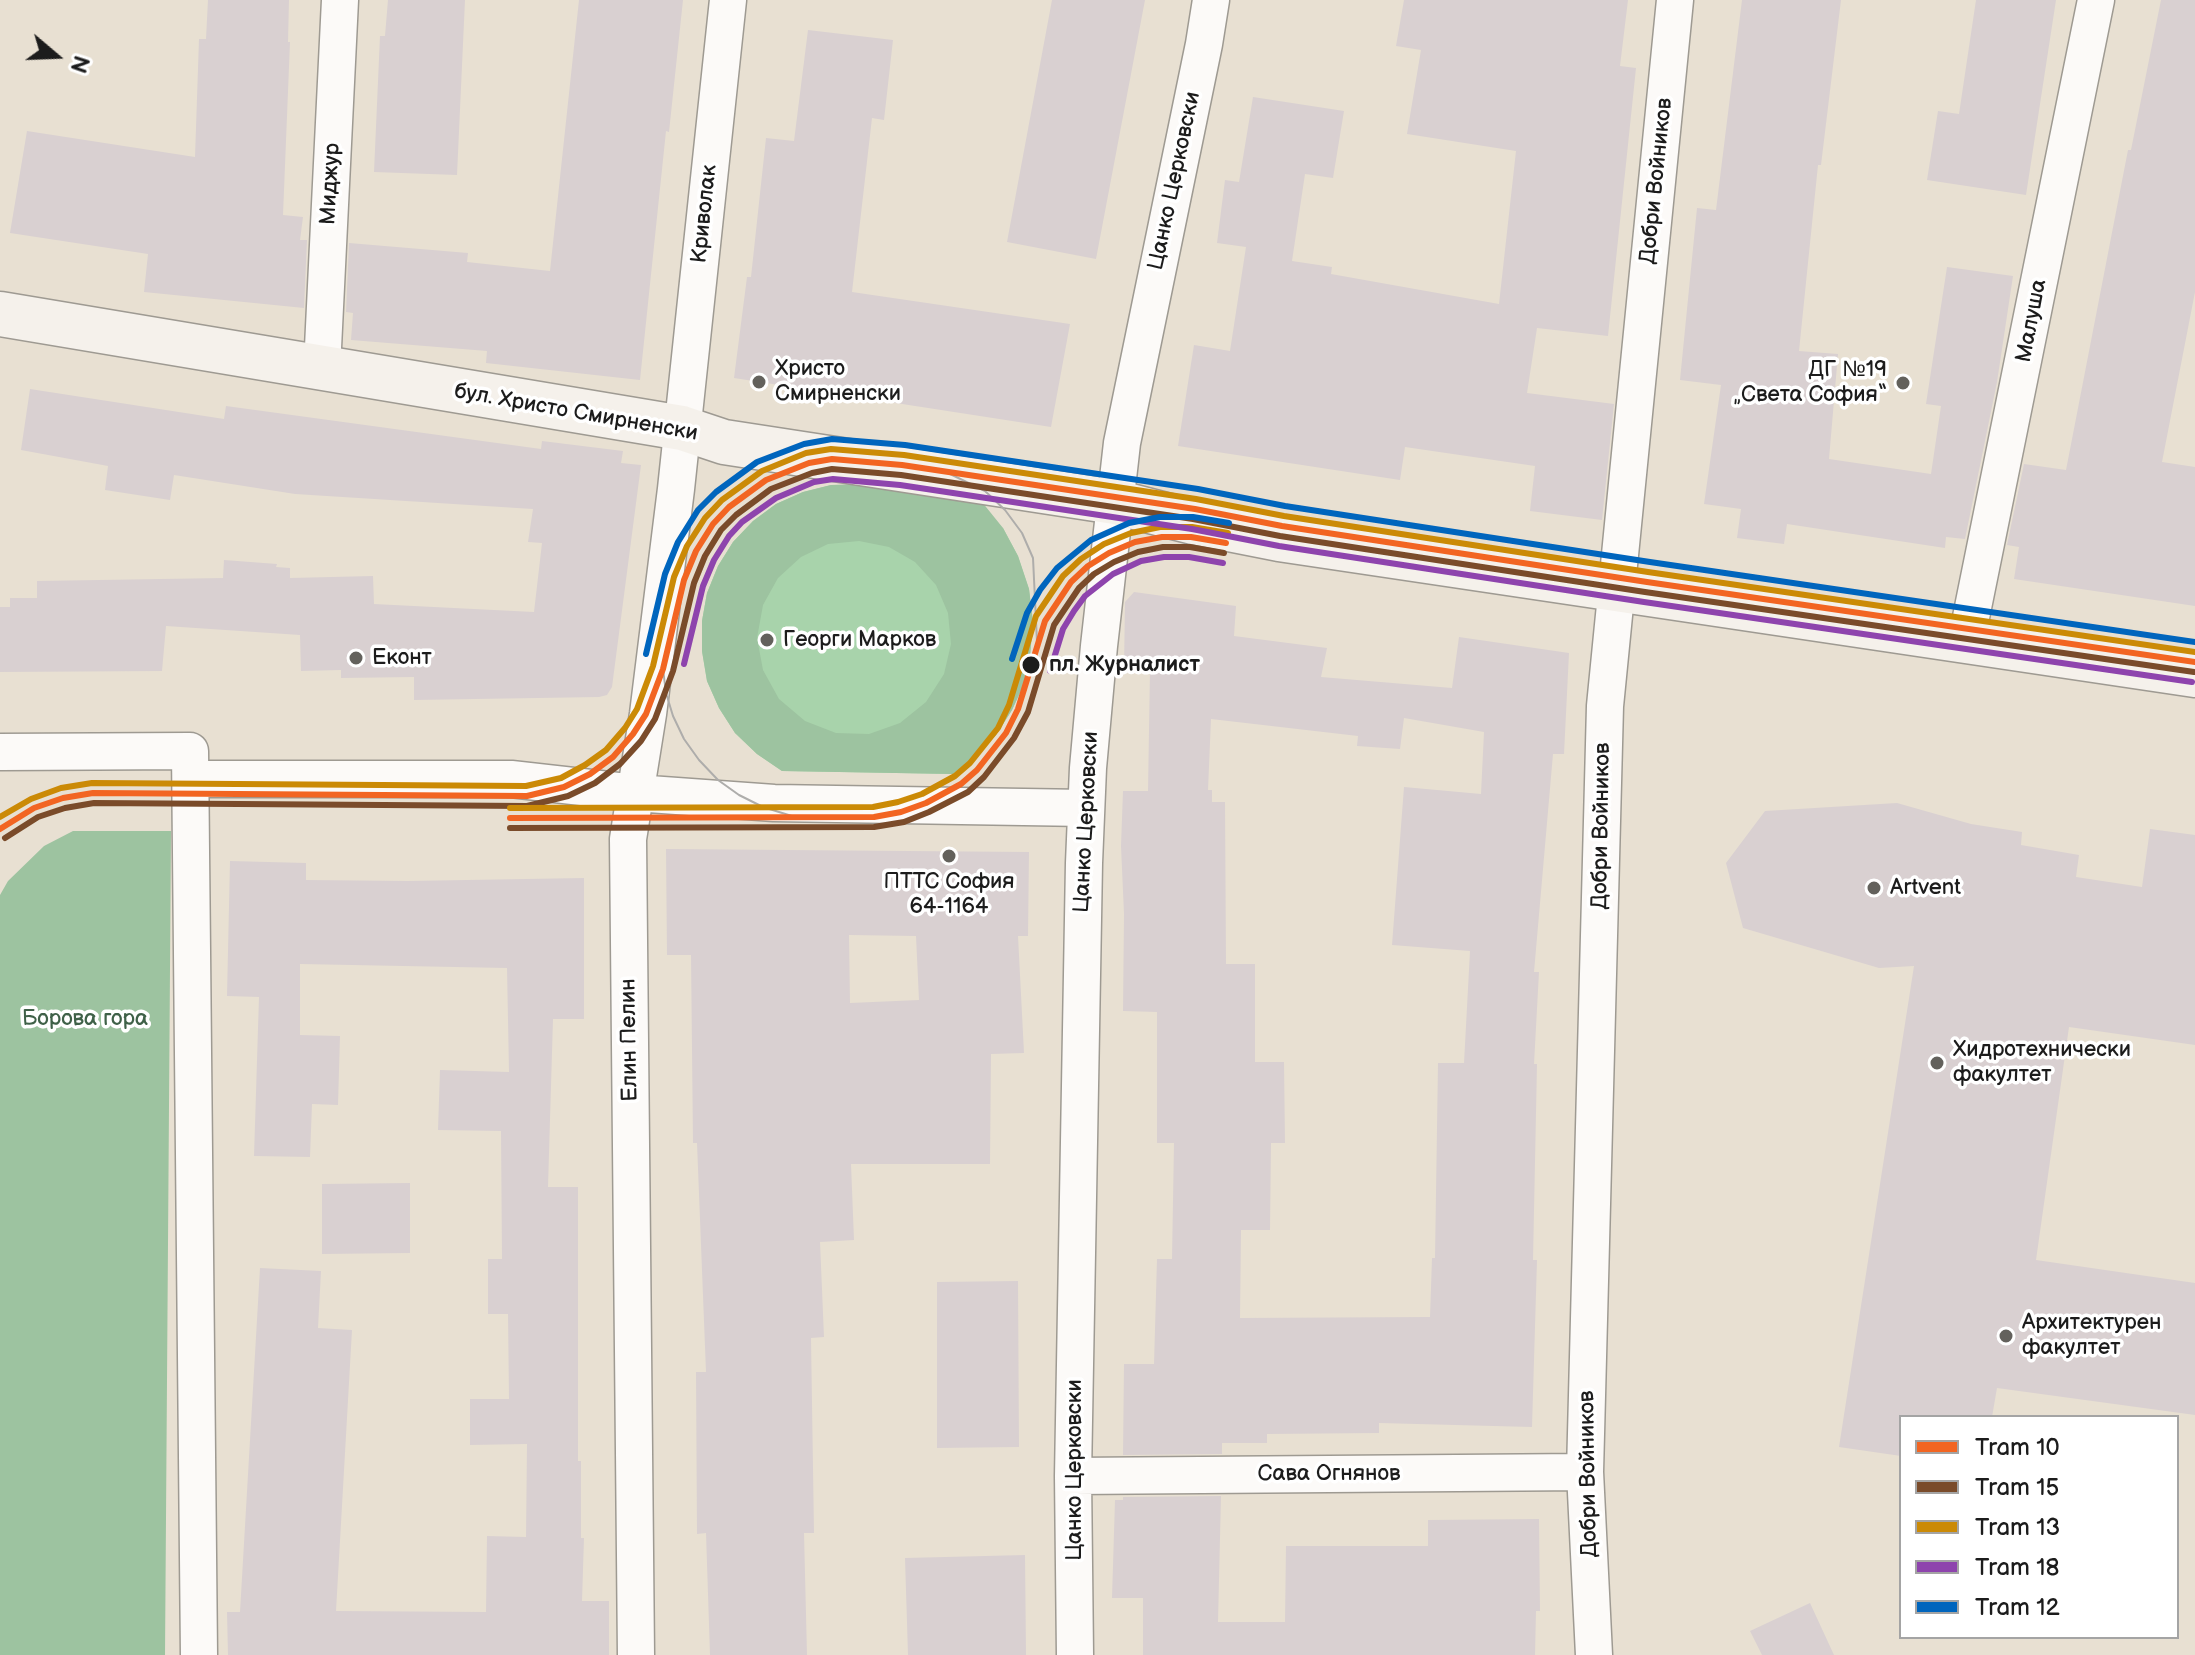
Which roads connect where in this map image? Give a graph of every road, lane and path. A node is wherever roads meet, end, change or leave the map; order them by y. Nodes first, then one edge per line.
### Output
1 (340, 0) edge
2 (728, 0) edge
3 (1211, 0) edge
4 (1675, 0) edge
5 (2096, 0) edge
6 (0, 314) edge
7 (322, 368) junction
8 (682, 428) junction
9 (1115, 502) junction
10 (1617, 591) junction
11 (1966, 642) junction
12 (2195, 675) edge
13 (0, 752) edge
14 (191, 779) junction
15 (635, 793) junction
16 (1086, 808) junction
17 (1585, 1472) junction
18 (1073, 1476) junction
19 (199, 1655) edge
20 (636, 1655) edge
21 (1075, 1655) edge
22 (1594, 1655) edge

1 - 7 street, Миджур
2 - 8 street, Криволак
3 - 9 street, Цанко Церковски
4 - 10 street, Добри Войников
5 - 11 street, Малуша
6 - 7 street, бул. Христо Смирненски
7 - 8 street, бул. Христо Смирненски
8 - 9 street, бул. Христо Смирненски
8 - 15 street, Елин Пелин
9 - 10 street, бул. Христо Смирненски
9 - 16 street, Цанко Церковски
10 - 11 street, бул. Христо Смирненски
10 - 17 street, Добри Войников
11 - 12 street, бул. Христо Смирненски
13 - 14 street
14 - 15 street
14 - 19 street
15 - 16 street
15 - 20 street, Елин Пелин
16 - 18 street, Цанко Церковски
17 - 18 street, Сава Огнянов
17 - 22 street, Добри Войников
18 - 21 street, Цанко Церковски

